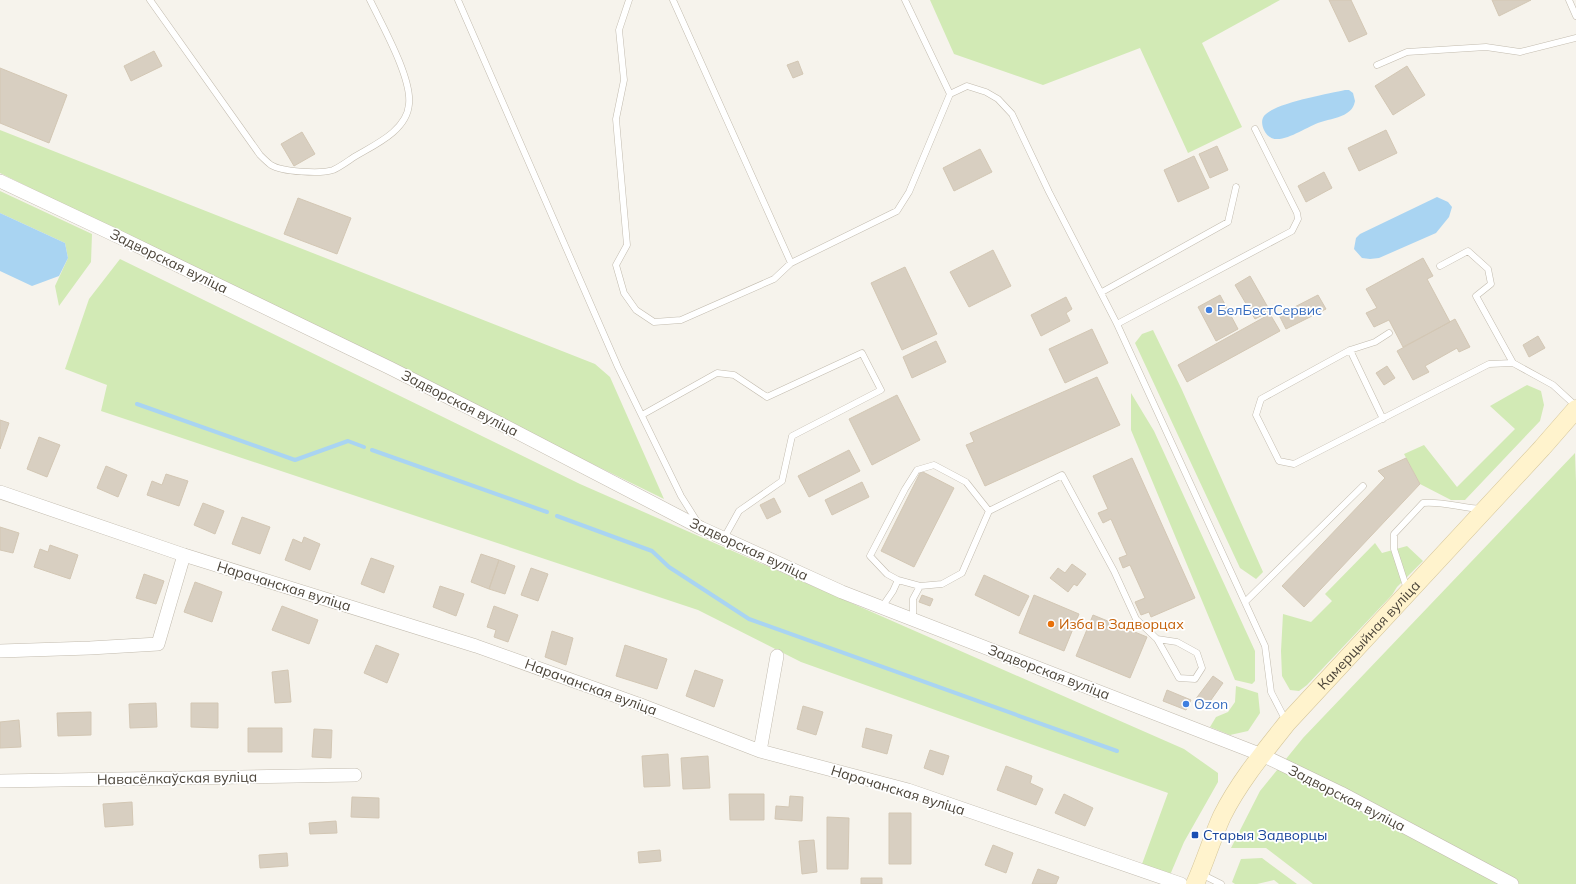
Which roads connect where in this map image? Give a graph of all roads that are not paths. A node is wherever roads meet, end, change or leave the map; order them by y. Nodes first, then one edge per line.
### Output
1 (150, 0) edge
2 (370, 0) edge
3 (458, 0) edge
4 (629, 0) edge
5 (672, 0) edge
6 (905, 0) edge
7 (1569, 0) edge
8 (1576, 16) edge
9 (1576, 38) edge
10 (1377, 65) dead end
11 (950, 94) junction
12 (1255, 129) dead end
13 (0, 181) edge
14 (1236, 188) dead end
15 (791, 263) junction
16 (1440, 266) dead end
17 (1102, 292) junction
18 (1117, 324) junction
19 (1389, 333) dead end
20 (1350, 350) junction
21 (1513, 363) junction
22 (1576, 407) edge
23 (642, 416) junction
24 (1383, 419) junction
25 (1363, 486) dead end
26 (0, 492) edge
27 (1485, 509) junction
28 (989, 511) junction
29 (701, 528) junction
30 (724, 538) junction
31 (184, 555) junction
32 (898, 580) junction
33 (920, 586) junction
34 (1408, 593) junction
35 (1245, 602) junction
36 (882, 607) junction
37 (913, 620) junction
38 (1157, 639) junction
39 (0, 651) edge
40 (777, 656) dead end
41 (1287, 723) junction
42 (760, 751) junction
43 (1262, 755) junction
44 (355, 776) dead end
45 (0, 781) edge
46 (1197, 879) edge
47 (1182, 884) edge
48 (1221, 884) edge
49 (1512, 884) edge

1 - 2 lane
3 - 23 lane
4 - 15 lane
5 - 15 lane
6 - 11 lane
7 - 8 lane
9 - 10 lane
11 - 15 lane
11 - 17 lane
12 - 18 lane
13 - 29 street, Задворская вуліца
14 - 17 lane
16 - 21 lane
17 - 18 lane
18 - 35 lane
19 - 20 lane
20 - 24 lane
20 - 24 lane
21 - 22 lane
21 - 24 lane
22 - 27 main road, Камерцыйная вуліца
23 - 29 lane
23 - 30 lane
25 - 35 lane
26 - 31 street, Нарачанская вуліца
27 - 34 main road, Камерцыйная вуліца
27 - 34 lane
28 - 32 lane
28 - 33 lane
28 - 38 lane
29 - 30 street, Задворская вуліца
30 - 36 street, Задворская вуліца
31 - 39 street
31 - 42 street, Нарачанская вуліца
32 - 33 lane
32 - 36 lane
33 - 37 lane
34 - 41 main road, Камерцыйная вуліца
35 - 41 lane
36 - 37 street, Задворская вуліца
37 - 43 street, Задворская вуліца
38 - 38 lane
40 - 42 street
41 - 43 main road, Камерцыйная вуліца
42 - 47 street, Нарачанская вуліца
43 - 46 main road, Камерцыйная вуліца
43 - 49 street, Задворская вуліца
44 - 45 street, Навасёлкаўская вуліца
46 - 48 lane

